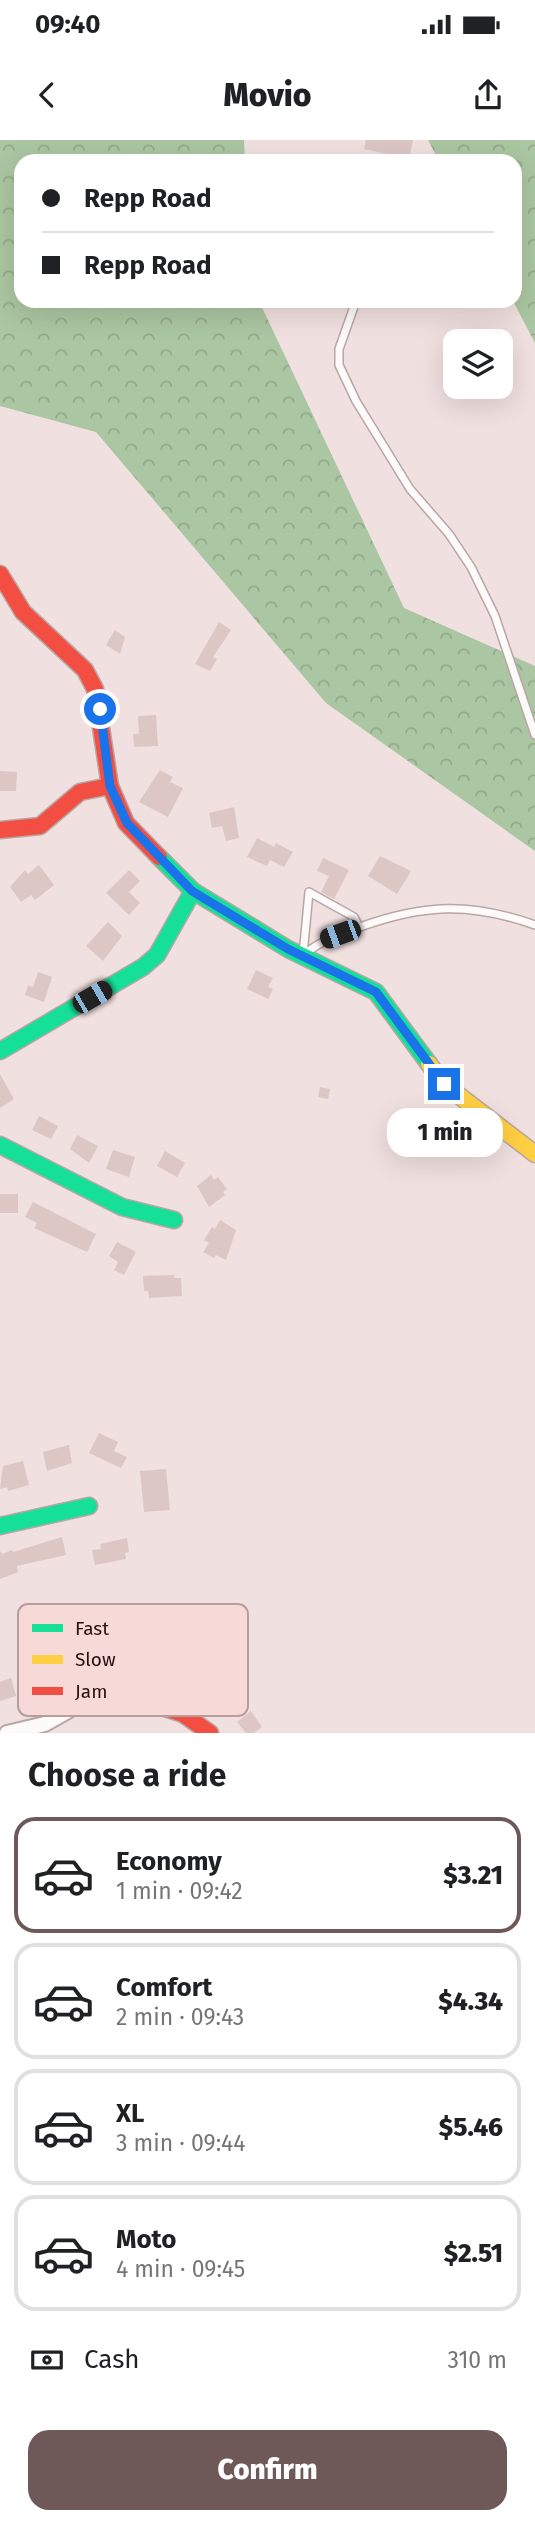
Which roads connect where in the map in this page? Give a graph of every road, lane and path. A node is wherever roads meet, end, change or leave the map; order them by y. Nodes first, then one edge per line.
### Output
1 (354, 308) edge
2 (0, 574) edge
3 (535, 735) edge
4 (110, 786) junction
5 (0, 830) edge
6 (192, 891) junction
7 (535, 925) edge
8 (359, 927) junction
9 (303, 956) junction
10 (0, 1051) edge
11 (0, 1145) edge
12 (535, 1154) edge
13 (174, 1220) dead end
14 (89, 1506) dead end
15 (0, 1526) edge
16 (59, 1716) edge
17 (186, 1716) edge
18 (7, 1733) edge
19 (210, 1733) edge

1 - 3 lane
2 - 4 street
4 - 5 street
4 - 6 street
6 - 9 street
6 - 10 street
7 - 8 lane
8 - 9 lane
8 - 9 lane
9 - 12 street
11 - 13 street
14 - 15 street
16 - 18 street
17 - 19 street

